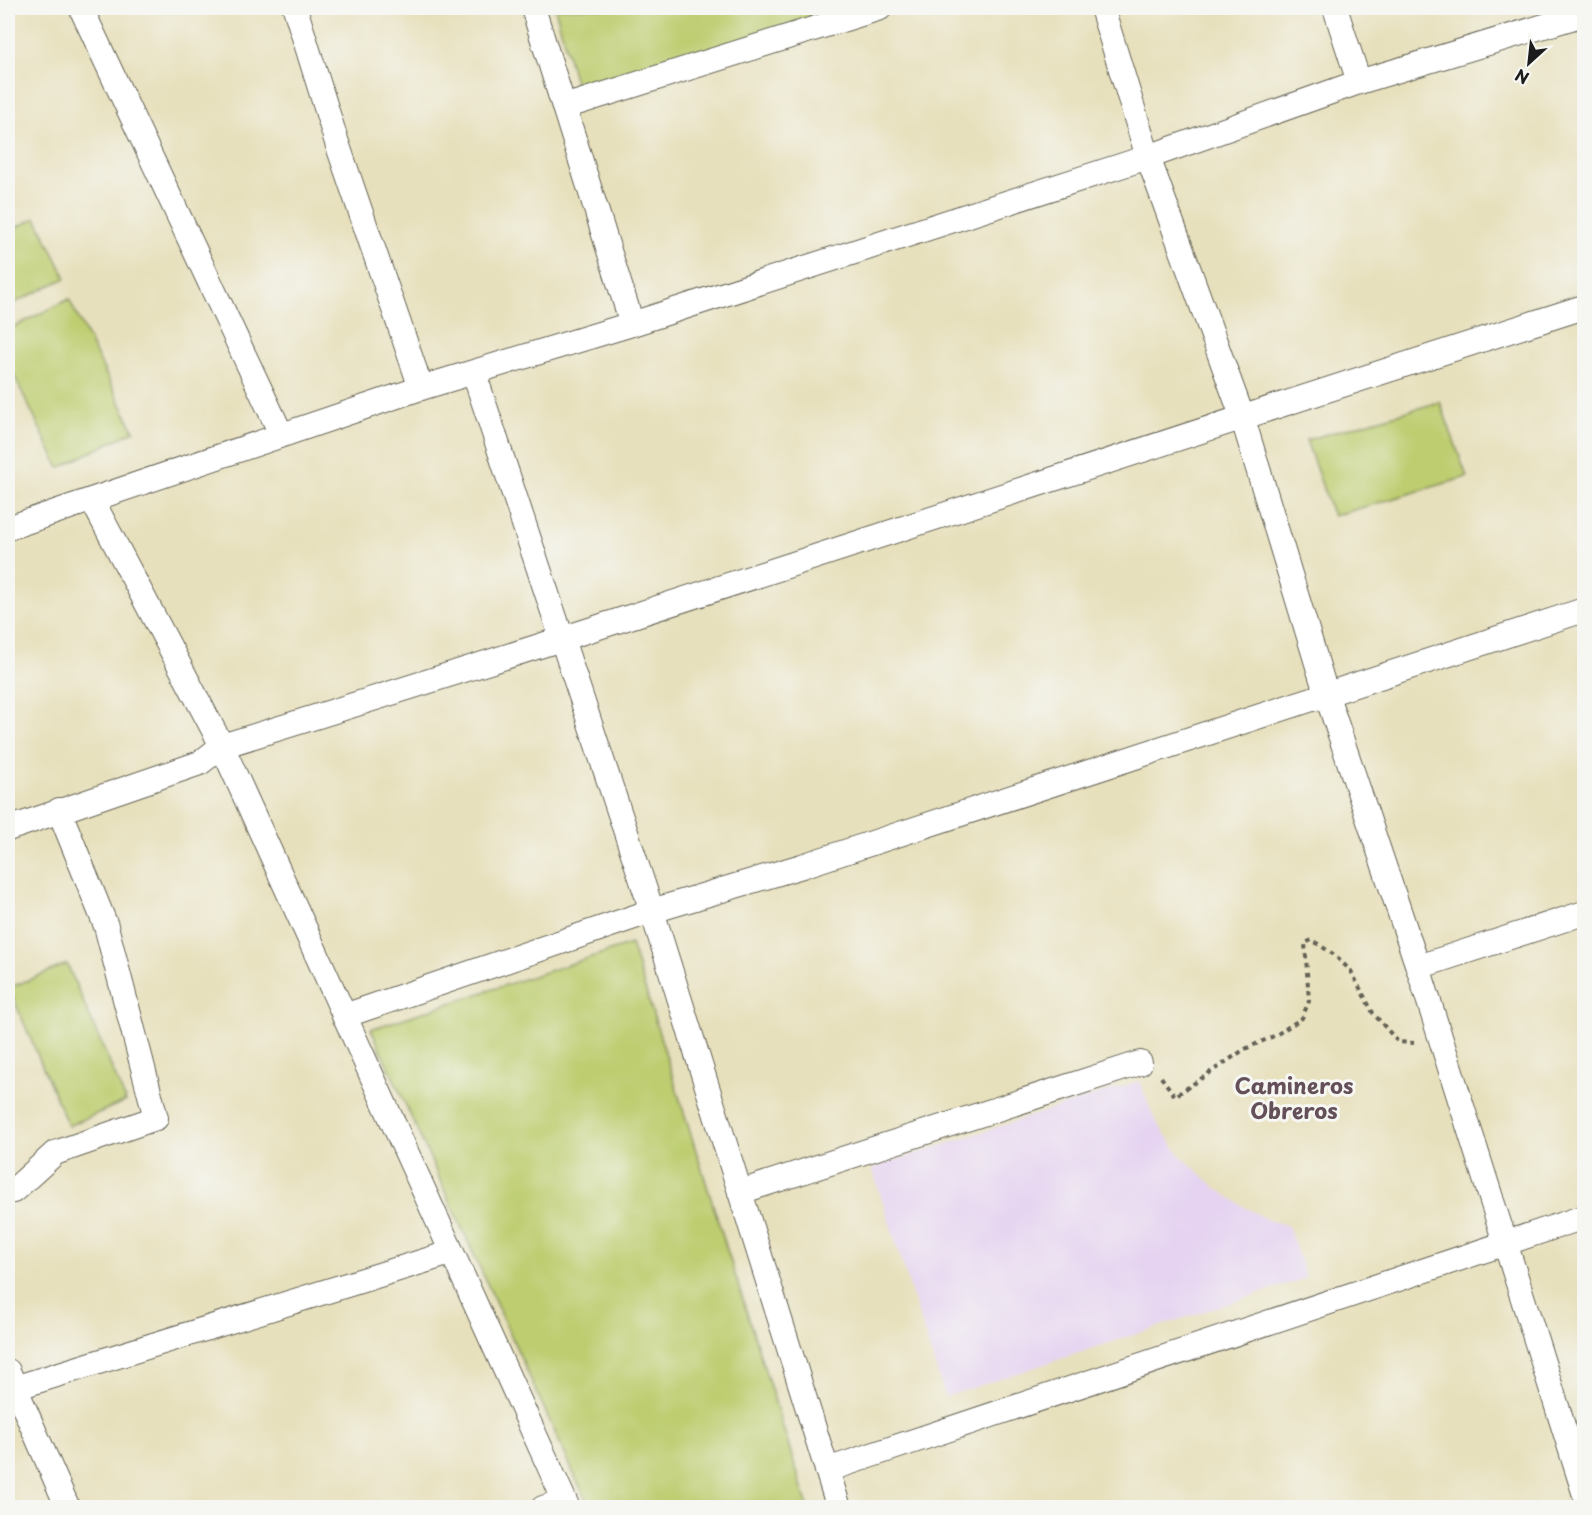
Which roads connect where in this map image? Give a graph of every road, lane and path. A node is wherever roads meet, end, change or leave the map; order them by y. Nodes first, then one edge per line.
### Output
1 (81, 8) edge
2 (295, 8) edge
3 (533, 8) edge
4 (880, 8) edge
5 (1102, 8) edge
6 (1335, 8) edge
7 (1578, 12) edge
8 (1359, 82) junction
9 (564, 107) junction
10 (1148, 157) junction
11 (1584, 307) edge
12 (632, 324) junction
13 (474, 373) junction
14 (421, 388) junction
15 (1242, 416) junction
16 (281, 434) junction
17 (92, 500) junction
18 (8, 528) edge
19 (1584, 610) edge
20 (561, 641) junction
21 (1326, 693) junction
22 (222, 746) junction
23 (59, 810) junction
24 (11, 822) edge
25 (652, 911) junction
26 (1584, 913) edge
27 (1418, 967) junction
28 (344, 1016) junction
29 (1421, 1044) dead end
30 (1140, 1064) joint
31 (8, 1192) edge
32 (740, 1192) junction
33 (1584, 1217) edge
34 (1506, 1242) junction
35 (450, 1253) junction
36 (10, 1383) edge
37 (827, 1470) junction
38 (1584, 1492) edge
39 (558, 1505) edge
40 (68, 1508) edge
41 (839, 1508) edge

1 - 16 street
2 - 14 street
3 - 9 street
4 - 9 street
5 - 10 street
6 - 8 street
7 - 8 street
8 - 10 street
9 - 12 street
10 - 12 street
10 - 15 street
11 - 15 street
12 - 13 street
13 - 14 street
13 - 20 street
14 - 16 street
15 - 20 street
15 - 21 street
16 - 17 street
17 - 18 street
17 - 22 street
19 - 21 street
20 - 22 street
20 - 25 street
21 - 25 street
21 - 27 street
22 - 23 street
22 - 28 street
23 - 24 street
23 - 31 street
25 - 28 street
25 - 32 street
26 - 27 street
27 - 34 street
28 - 35 street
29 - 30 path
30 - 32 street
32 - 37 street
33 - 34 street
34 - 37 street
34 - 38 street
35 - 36 street
35 - 39 street
36 - 40 street
37 - 41 street

